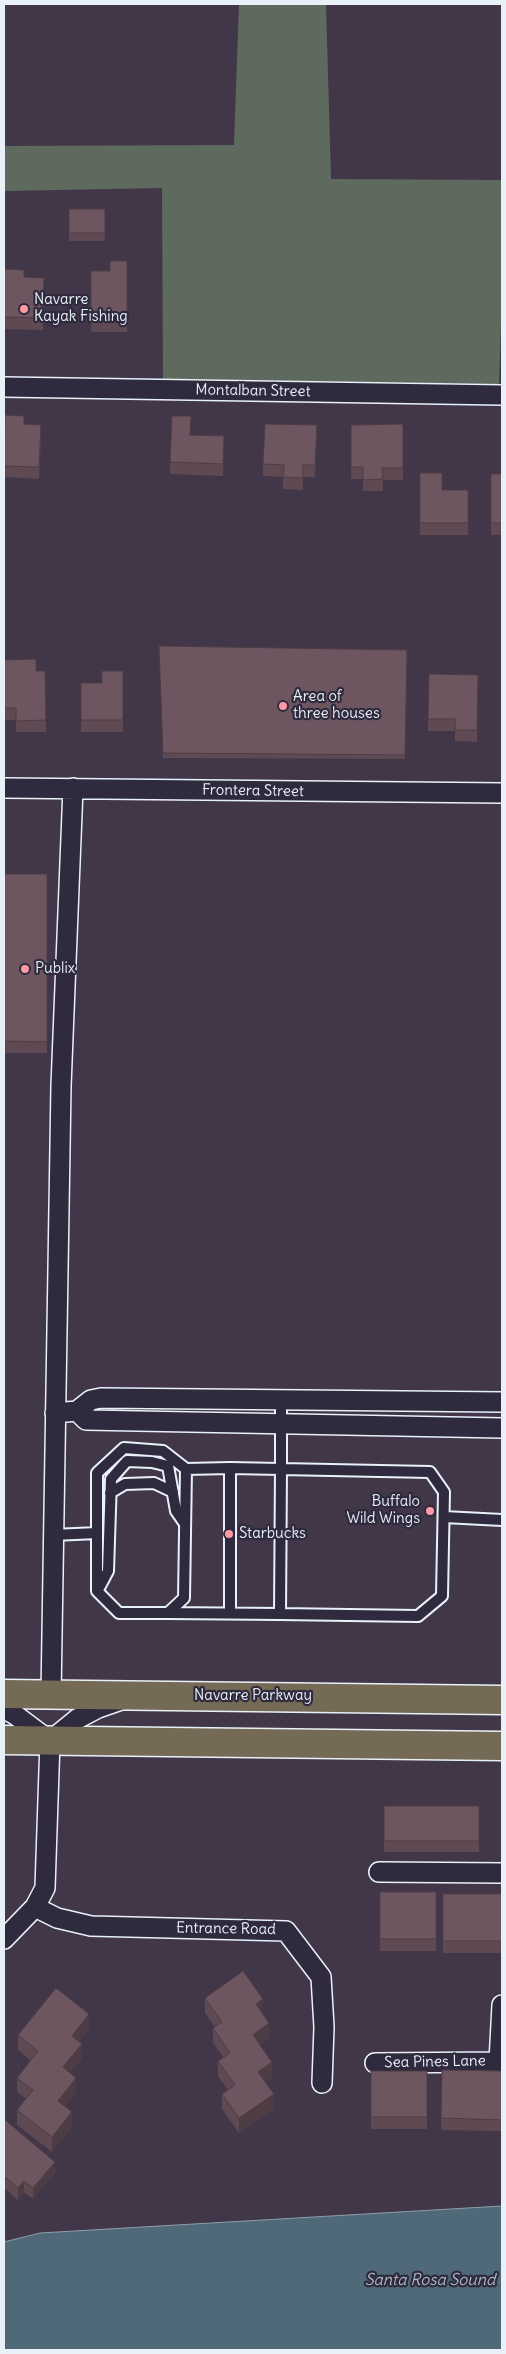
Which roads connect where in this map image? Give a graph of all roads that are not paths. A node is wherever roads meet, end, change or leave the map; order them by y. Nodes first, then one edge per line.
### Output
1 (4, 388) edge
2 (502, 395) edge
3 (4, 788) edge
4 (73, 788) junction
5 (502, 793) edge
6 (281, 1400) junction
7 (502, 1402) edge
8 (76, 1411) junction
9 (55, 1413) junction
10 (281, 1423) junction
11 (502, 1428) edge
12 (230, 1468) junction
13 (186, 1469) junction
14 (281, 1469) junction
15 (173, 1492) junction
16 (110, 1493) junction
17 (444, 1517) junction
18 (502, 1520) edge
19 (185, 1524) junction
20 (98, 1534) junction
21 (53, 1535) junction
22 (98, 1591) junction
23 (168, 1613) junction
24 (230, 1613) junction
25 (280, 1614) junction
26 (4, 1694) edge
27 (51, 1695) junction
28 (136, 1696) junction
29 (502, 1700) edge
30 (4, 1709) edge
31 (4, 1740) edge
32 (50, 1741) junction
33 (502, 1746) edge
34 (380, 1872) dead end
35 (502, 1873) edge
36 (35, 1907) junction
37 (4, 1939) edge
38 (502, 2005) edge
39 (375, 2063) dead end
40 (322, 2083) dead end

1 - 2 street, Montalban Street
3 - 4 street, Frontera Street
4 - 5 street, Frontera Street
4 - 9 street
6 - 7 street
6 - 8 street
6 - 10 lane
8 - 9 street
8 - 10 street
9 - 21 street
10 - 11 street
10 - 14 lane
12 - 13 lane
12 - 14 lane
12 - 24 lane
13 - 19 lane
13 - 20 lane
14 - 17 lane
14 - 25 lane
15 - 16 lane
15 - 16 lane
15 - 19 lane
16 - 22 lane
17 - 18 lane
17 - 25 lane
19 - 23 lane
20 - 21 lane
20 - 22 lane
21 - 27 street
22 - 23 lane
23 - 24 lane
24 - 25 lane
26 - 27 highway, Navarre Parkway
27 - 28 highway, Navarre Parkway
28 - 29 highway, Navarre Parkway
28 - 32 street
30 - 32 street
31 - 32 highway
32 - 33 highway
32 - 36 street
34 - 35 street
36 - 37 street
36 - 40 street, Entrance Road
38 - 39 street, Sea Pines Lane

